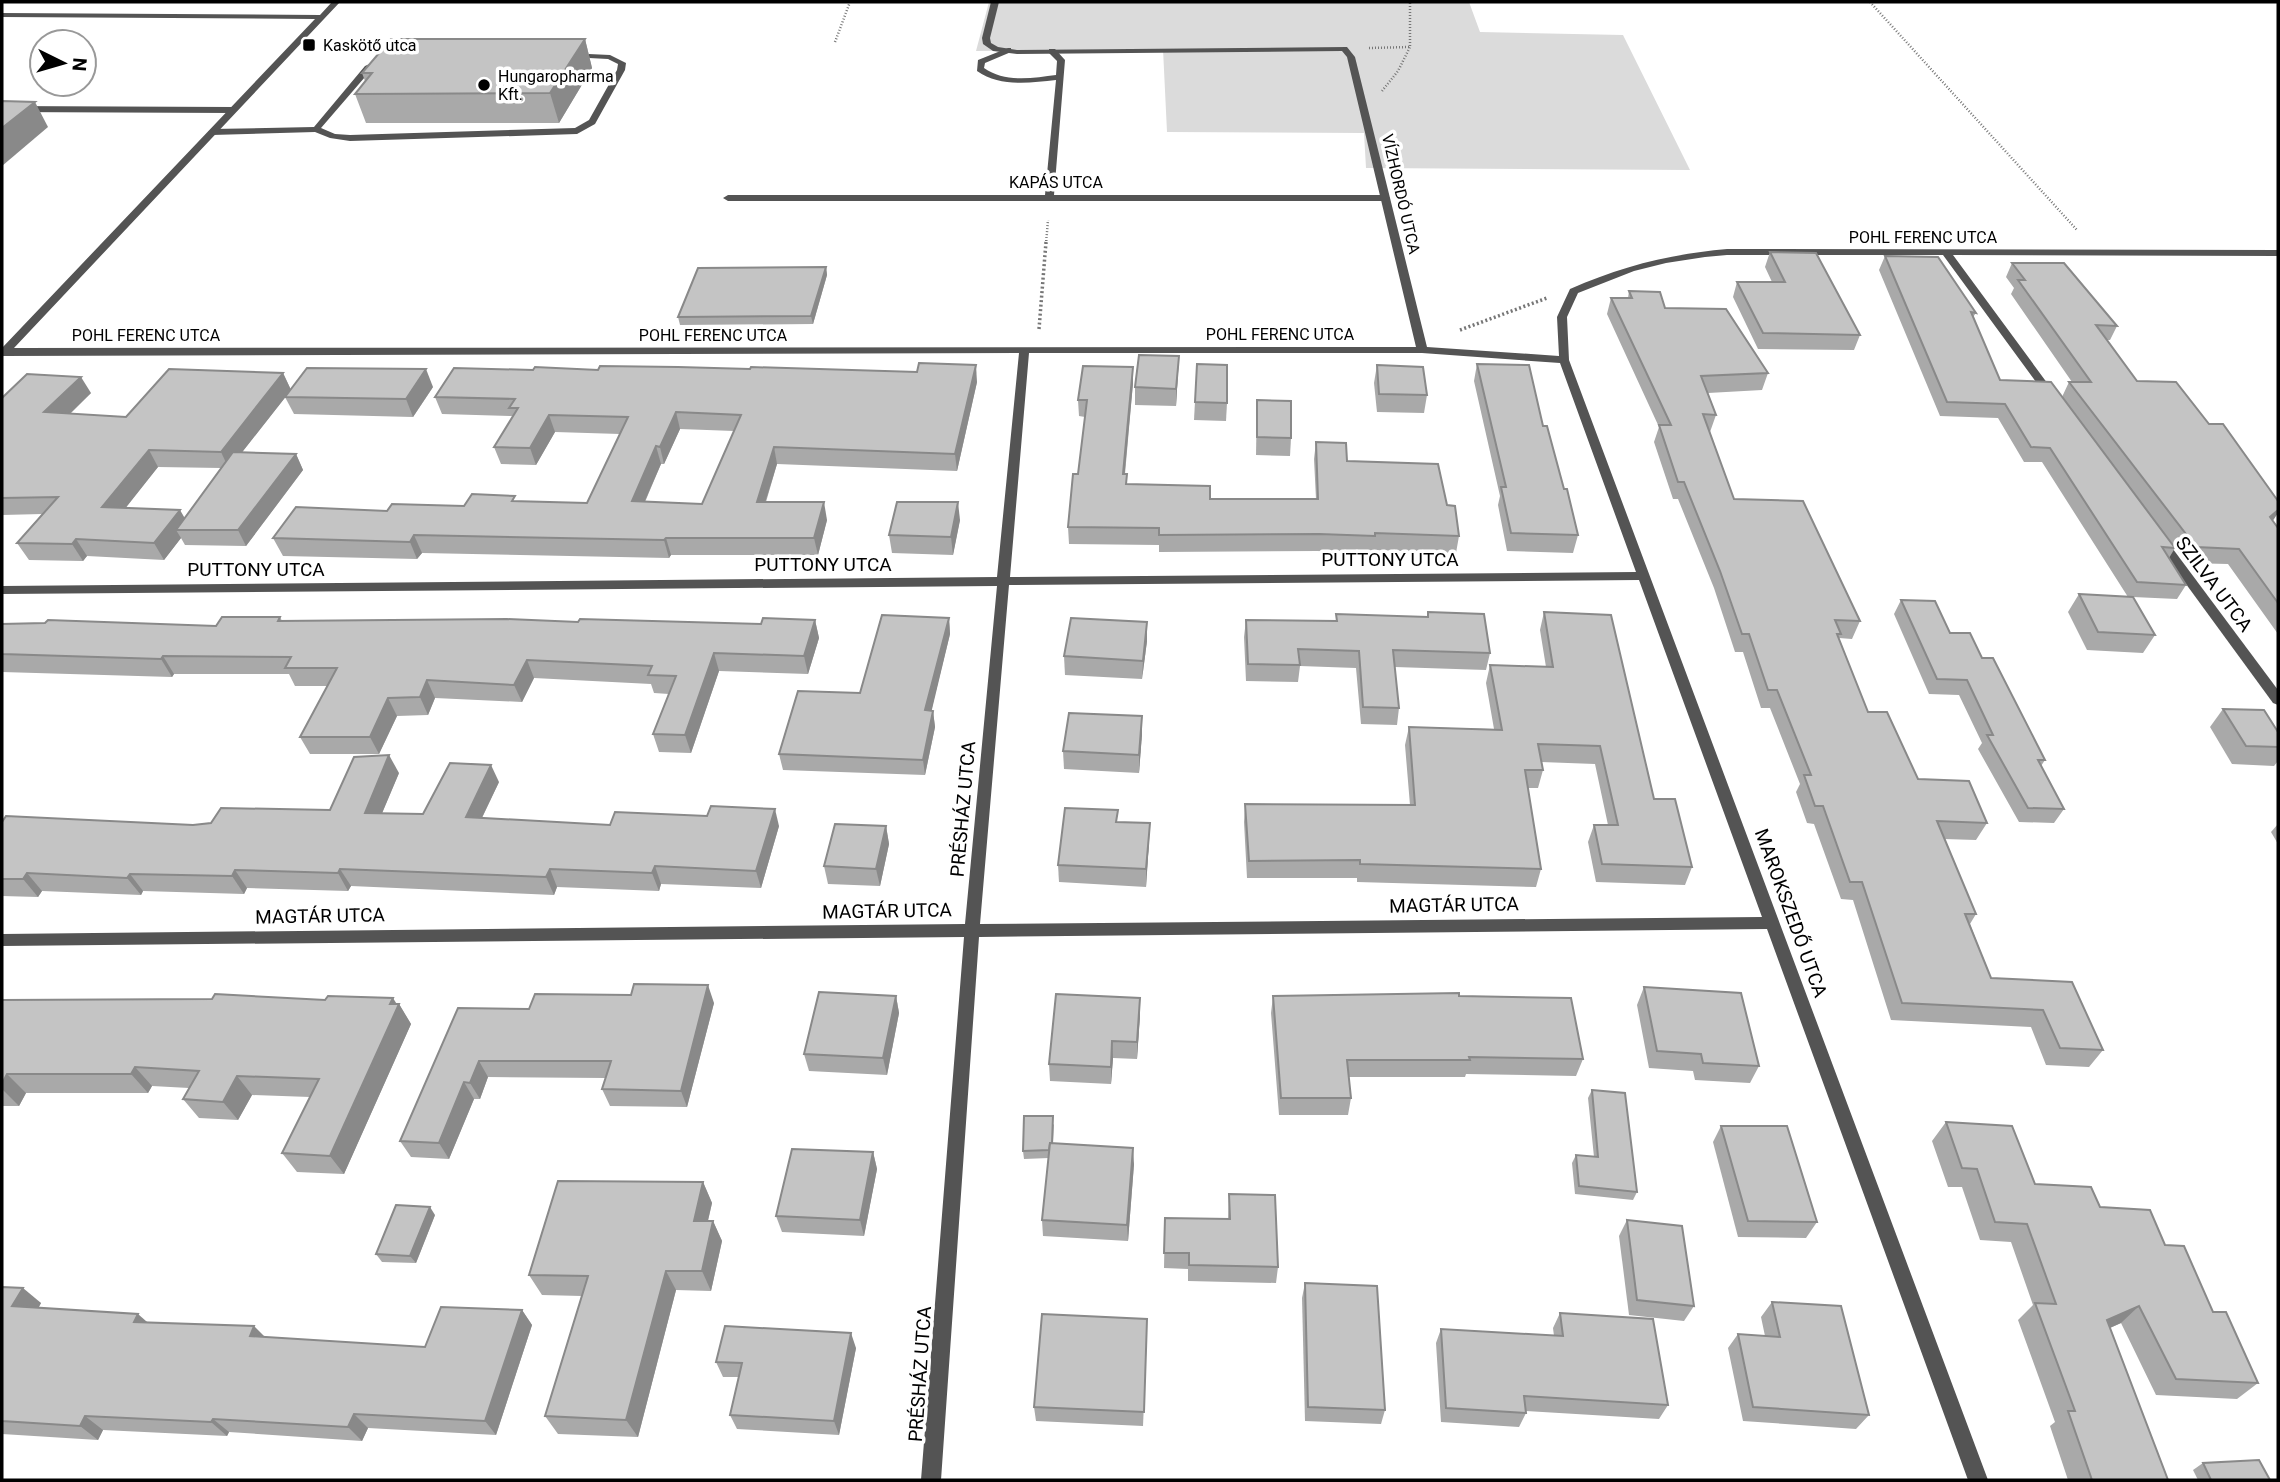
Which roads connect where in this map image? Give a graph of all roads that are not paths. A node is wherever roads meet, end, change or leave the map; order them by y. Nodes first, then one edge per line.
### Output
1 (336, 2) edge
2 (995, 2) edge
3 (2, 15) edge
4 (321, 17) junction
5 (1008, 50) junction
6 (1052, 51) junction
7 (559, 55) edge
8 (384, 59) edge
9 (1059, 77) junction
10 (2, 109) edge
11 (233, 110) junction
12 (316, 129) junction
13 (212, 132) junction
14 (728, 198) dead end
15 (1049, 198) junction
16 (1385, 198) junction
17 (1946, 253) junction
18 (2278, 253) edge
19 (1422, 350) junction
20 (1031, 351) junction
21 (3, 352) edge
22 (1564, 360) junction
23 (2062, 409) edge
24 (2154, 532) edge
25 (1644, 576) junction
26 (1001, 582) junction
27 (2, 590) edge
28 (2278, 700) edge
29 (1772, 923) junction
30 (972, 931) junction
31 (2, 940) edge
32 (931, 1480) edge
33 (1978, 1480) edge

1 - 4 street
2 - 5 street
3 - 4 street
4 - 11 street
5 - 6 street
5 - 9 street
6 - 9 street
6 - 16 street, VÍZHORDÓ UTCA
7 - 12 street
8 - 12 street
9 - 15 street
10 - 11 street
11 - 13 street
12 - 13 street
13 - 21 street
14 - 15 street, KAPÁS UTCA
15 - 16 street, KAPÁS UTCA
16 - 19 street, VÍZHORDÓ UTCA
17 - 18 street, POHL FERENC UTCA
17 - 22 street, POHL FERENC UTCA
17 - 23 street
19 - 20 street, POHL FERENC UTCA
19 - 22 street, POHL FERENC UTCA
20 - 21 street, POHL FERENC UTCA
20 - 26 street, PRÉSHÁZ UTCA
22 - 25 street, MAROKSZEDŐ UTCA
24 - 28 street, SZILVA UTCA
25 - 26 street, PUTTONY UTCA
25 - 29 street, MAROKSZEDŐ UTCA
26 - 27 street, PUTTONY UTCA
26 - 30 street, PRÉSHÁZ UTCA
29 - 30 street, MAGTÁR UTCA
29 - 33 street, MAROKSZEDŐ UTCA
30 - 31 street, MAGTÁR UTCA
30 - 32 street, PRÉSHÁZ UTCA

